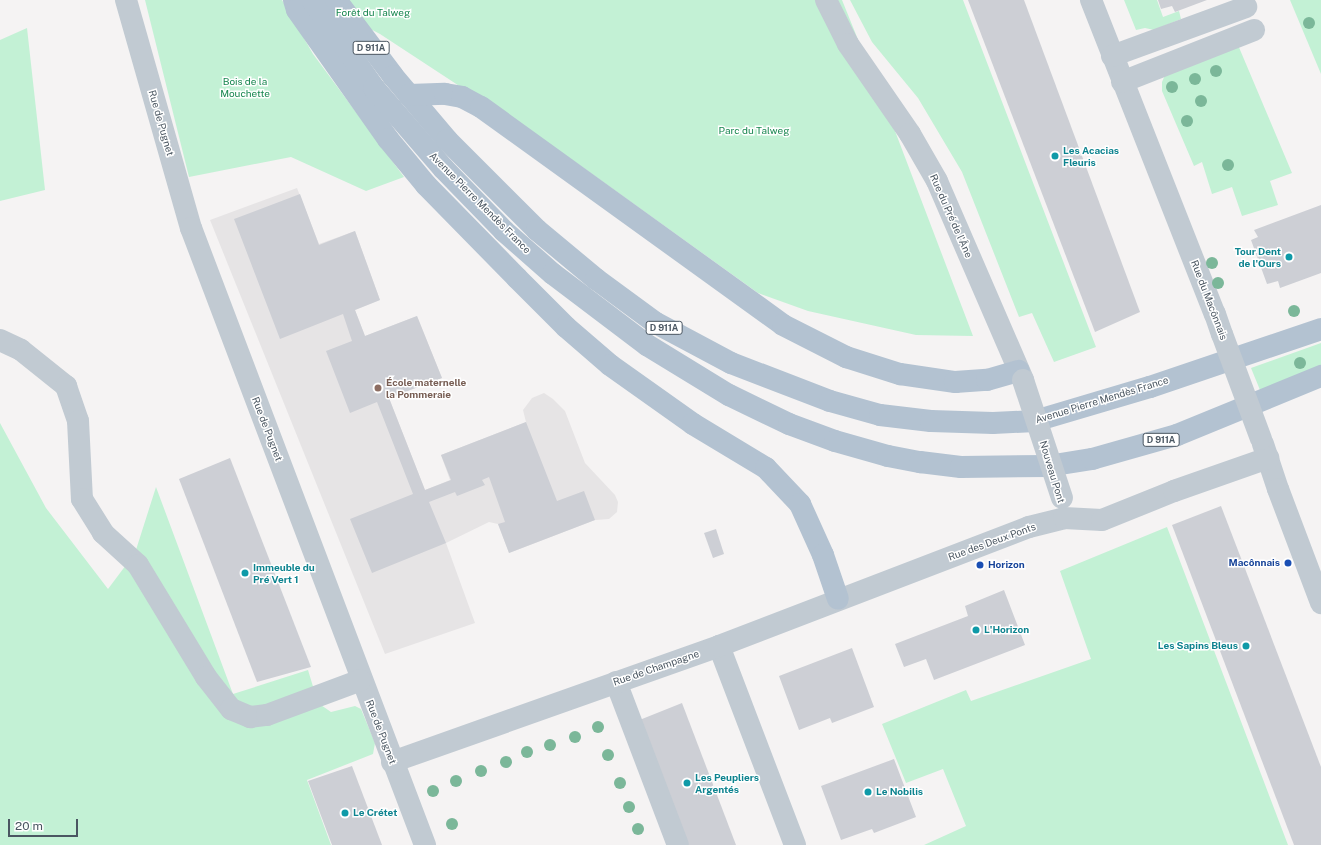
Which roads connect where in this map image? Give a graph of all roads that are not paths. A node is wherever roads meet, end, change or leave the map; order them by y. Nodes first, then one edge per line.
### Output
1 (294, 0) edge
2 (312, 0) edge
3 (336, 0) edge
4 (826, 0) edge
5 (1091, 0) edge
6 (127, 3) edge
7 (1246, 7) dead end
8 (1254, 30) dead end
9 (1112, 56) junction
10 (1122, 82) junction
11 (409, 95) junction
12 (1321, 329) edge
13 (0, 340) edge
14 (1021, 375) junction
15 (1321, 376) edge
16 (1265, 448) junction
17 (1063, 508) junction
18 (838, 599) junction
19 (1321, 603) edge
20 (719, 646) junction
21 (361, 680) junction
22 (616, 682) junction
23 (392, 762) junction
24 (425, 845) edge
25 (678, 845) edge
26 (795, 845) edge

1 - 18 main road
2 - 15 main road, Avenue Pierre Mendès France / D 911A
3 - 11 main road, Avenue Pierre Mendès France / D 911A
4 - 14 street, Rue du Pré de l'Âne
5 - 9 street, Rue du Macônnais
6 - 21 street, Rue de Pugnet
7 - 9 street
8 - 10 street
9 - 10 street, Rue du Macônnais
10 - 16 street, Rue du Macônnais, bridge
11 - 12 main road, Avenue Pierre Mendès France / D 911A
11 - 14 main road
13 - 21 street
14 - 17 street, Nouveau Pont, bridge
16 - 17 street, Rue des Deux Ponts
16 - 19 street, Rue du Macônnais
17 - 18 street, Rue des Deux Ponts
18 - 20 street, Rue des Deux Ponts
20 - 22 street, Rue de Champagne
20 - 26 street
21 - 23 street, Rue de Pugnet
22 - 23 street, Rue de Champagne
22 - 25 street
23 - 24 street, Rue de Pugnet

